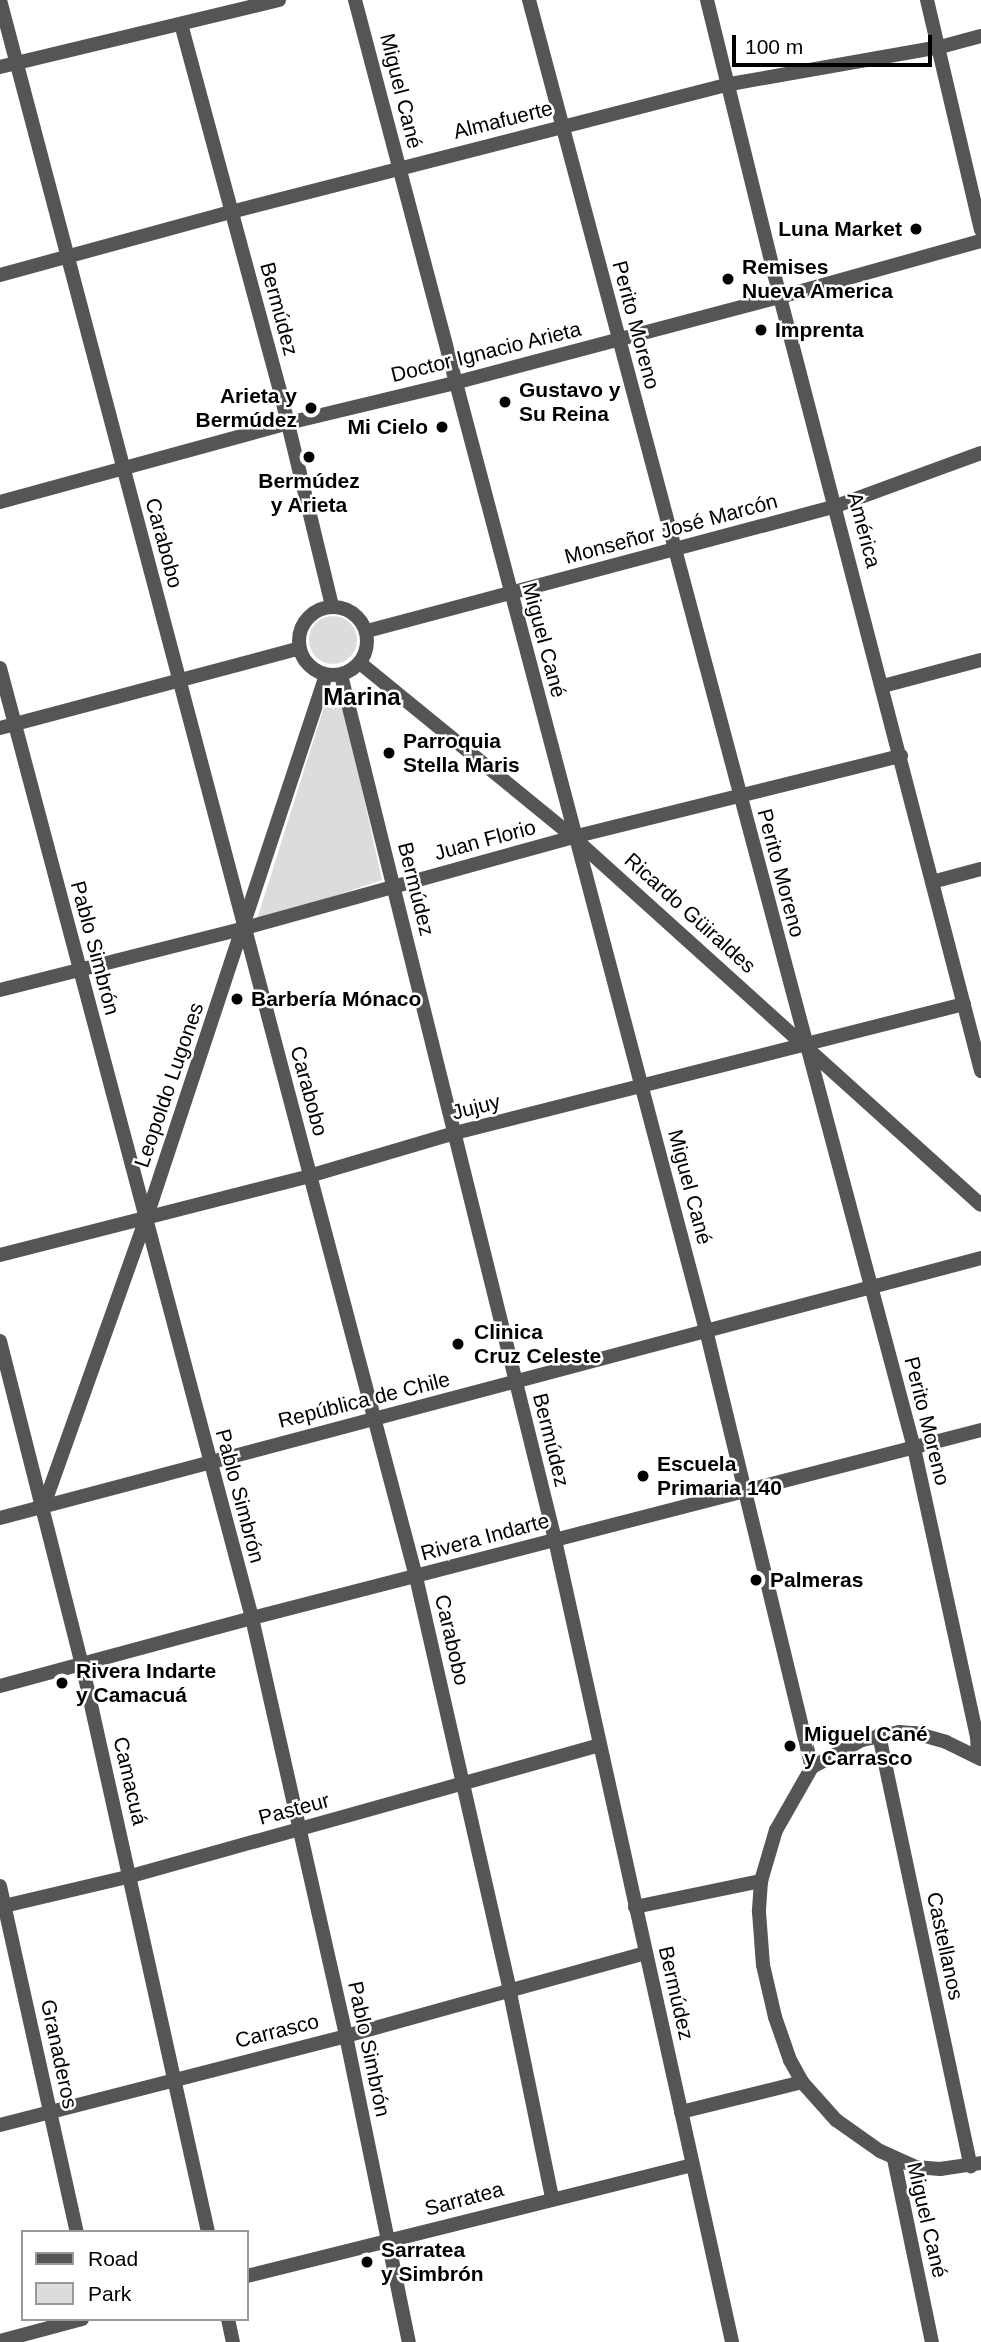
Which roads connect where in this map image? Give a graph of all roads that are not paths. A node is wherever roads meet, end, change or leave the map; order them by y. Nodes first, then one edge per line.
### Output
1 (0, 0) edge
2 (279, 0) edge
3 (355, 0) edge
4 (529, 0) edge
5 (707, 0) edge
6 (927, 0) edge
7 (181, 24) junction
8 (981, 36) edge
9 (940, 47) junction
10 (17, 63) junction
11 (0, 67) edge
12 (730, 84) junction
13 (561, 127) junction
14 (399, 169) junction
15 (231, 212) junction
16 (981, 230) edge
17 (981, 241) edge
18 (68, 257) junction
19 (0, 275) edge
20 (780, 297) junction
21 (618, 340) junction
22 (454, 383) junction
23 (288, 423) junction
24 (981, 453) edge
25 (123, 470) junction
26 (0, 502) edge
27 (836, 506) junction
28 (675, 550) junction
29 (510, 594) junction
30 (332, 606) junction
31 (367, 631) junction
32 (300, 648) junction
33 (981, 660) edge
34 (360, 663) junction
35 (0, 668) edge
36 (335, 675) junction
37 (179, 680) junction
38 (883, 686) junction
39 (15, 724) junction
40 (0, 728) edge
41 (901, 756) junction
42 (738, 795) junction
43 (573, 837) junction
44 (981, 869) edge
45 (932, 882) junction
46 (394, 887) junction
47 (245, 928) junction
48 (78, 968) junction
49 (0, 990) edge
50 (964, 1004) junction
51 (806, 1045) junction
52 (981, 1071) edge
53 (642, 1087) junction
54 (455, 1133) junction
55 (309, 1176) junction
56 (981, 1205) edge
57 (146, 1219) junction
58 (0, 1255) edge
59 (981, 1258) edge
60 (871, 1288) junction
61 (706, 1329) junction
62 (0, 1341) edge
63 (516, 1382) junction
64 (375, 1419) junction
65 (981, 1430) edge
66 (914, 1448) junction
67 (209, 1461) junction
68 (747, 1491) junction
69 (43, 1506) junction
70 (0, 1518) edge
71 (555, 1541) junction
72 (416, 1577) junction
73 (252, 1618) junction
74 (82, 1664) junction
75 (0, 1686) edge
76 (879, 1735) junction
77 (598, 1746) junction
78 (979, 1757) edge
79 (812, 1767) junction
80 (464, 1785) junction
81 (298, 1829) junction
82 (131, 1875) junction
83 (761, 1881) junction
84 (0, 1886) edge
85 (2, 1906) edge
86 (635, 1907) junction
87 (645, 1952) junction
88 (509, 1988) junction
89 (346, 2036) junction
90 (175, 2078) junction
91 (802, 2082) junction
92 (681, 2112) junction
93 (50, 2113) junction
94 (0, 2125) edge
95 (894, 2160) junction
96 (976, 2164) edge
97 (692, 2165) junction
98 (552, 2198) junction
99 (77, 2230) edge
100 (208, 2230) edge
101 (387, 2241) junction
102 (248, 2276) edge
103 (75, 2321) edge
104 (228, 2321) edge
105 (0, 2341) edge
106 (233, 2342) edge
107 (409, 2342) edge
108 (732, 2342) edge
109 (932, 2342) edge

1 - 10 street, Carabobo
2 - 7 street
3 - 14 street, Miguel Cané
4 - 13 street, Perito Moreno
5 - 12 street, América
6 - 9 street
7 - 10 street
7 - 15 street, Bermúdez
8 - 9 street, Almafuerte
9 - 12 street, Almafuerte
9 - 16 street
10 - 11 street
10 - 18 street, Carabobo
12 - 13 street, Almafuerte
12 - 20 street, América
13 - 14 street, Almafuerte
13 - 21 street, Perito Moreno
14 - 15 street, Almafuerte
14 - 22 street, Miguel Cané
15 - 18 street, Almafuerte
15 - 23 street, Bermúdez
17 - 20 street, Doctor Ignacio Arieta
18 - 19 street, Almafuerte
18 - 25 street, Carabobo
20 - 21 street, Doctor Ignacio Arieta
20 - 27 street, América
21 - 22 street, Doctor Ignacio Arieta
21 - 28 street, Perito Moreno
22 - 23 street, Doctor Ignacio Arieta
22 - 29 street, Miguel Cané
23 - 25 street, Doctor Ignacio Arieta
23 - 30 street, Bermúdez
24 - 27 street, Monseñor José Marcón
25 - 26 street, Doctor Ignacio Arieta
25 - 37 street, Carabobo
27 - 28 street, Monseñor José Marcón
27 - 38 street, América
28 - 29 street, Monseñor José Marcón
28 - 42 street, Perito Moreno
29 - 31 street, Monseñor José Marcón
29 - 43 street, Miguel Cané
30 - 31 street
30 - 32 street
31 - 34 street
32 - 36 street
32 - 37 street
33 - 38 street
34 - 36 street
34 - 43 street, Ricardo Güiraldes
35 - 39 street, Pablo Simbrón
36 - 46 street, Bermúdez
36 - 47 street, Leopoldo Lugones
37 - 39 street
37 - 47 street, Carabobo
38 - 41 street, América
39 - 40 street
39 - 48 street, Pablo Simbrón
41 - 42 street, Juan Florio
41 - 45 street, América
42 - 43 street, Juan Florio
42 - 51 street, Perito Moreno
43 - 46 street, Juan Florio
43 - 51 street, Ricardo Güiraldes
43 - 53 street, Miguel Cané
44 - 45 street
45 - 50 street, América
46 - 47 street, Juan Florio
46 - 54 street, Bermúdez
47 - 48 street, Juan Florio
47 - 55 street, Carabobo
47 - 57 street, Leopoldo Lugones
48 - 49 street, Juan Florio
48 - 57 street, Pablo Simbrón
50 - 51 street, Jujuy
50 - 52 street, América
51 - 53 street, Jujuy
51 - 56 street, Ricardo Güiraldes
51 - 60 street, Perito Moreno
53 - 54 street, Jujuy
53 - 61 street, Miguel Cané
54 - 55 street, Jujuy
54 - 63 street, Bermúdez
55 - 57 street, Jujuy
55 - 64 street, Carabobo
57 - 58 street, Jujuy
57 - 67 street, Pablo Simbrón
57 - 69 street, Leopoldo Lugones
59 - 60 street, República de Chile
60 - 61 street, República de Chile
60 - 66 street, Perito Moreno
61 - 63 street, República de Chile
61 - 68 street, Miguel Cané
62 - 69 street, Camacuá
63 - 64 street, República de Chile
63 - 71 street, Bermúdez
64 - 67 street, República de Chile
64 - 72 street, Carabobo
65 - 66 street, Rivera Indarte
66 - 68 street, Rivera Indarte
66 - 78 street, Perito Moreno
67 - 69 street, República de Chile
67 - 73 street, Pablo Simbrón
68 - 71 street, Rivera Indarte
68 - 79 street, Miguel Cané
69 - 70 street, República de Chile
69 - 74 street, Camacuá
71 - 72 street, Rivera Indarte
71 - 77 street, Bermúdez
72 - 73 street, Rivera Indarte
72 - 80 street, Carabobo
73 - 74 street, Rivera Indarte
73 - 81 street, Pablo Simbrón
74 - 75 street, Rivera Indarte
74 - 82 street, Camacuá
76 - 78 street
76 - 79 street
76 - 96 street, Castellanos
77 - 80 street, Pasteur
77 - 86 street, Bermúdez
79 - 83 street, Miguel Cané
80 - 81 street, Pasteur
80 - 88 street, Carabobo
81 - 82 street, Pasteur
81 - 89 street, Pablo Simbrón
82 - 85 street, Pasteur
82 - 90 street, Camacuá
83 - 86 street
83 - 91 street, Miguel Cané
84 - 85 street, Granaderos
85 - 93 street, Granaderos
86 - 87 street, Bermúdez
87 - 88 street, Carrasco
87 - 92 street, Bermúdez
88 - 89 street, Carrasco
88 - 98 street, Carabobo
89 - 90 street, Carrasco
89 - 101 street, Pablo Simbrón
90 - 93 street, Carrasco
90 - 100 street, Camacuá
91 - 92 street
91 - 95 street, Miguel Cané
92 - 97 street, Bermúdez
93 - 94 street, Carrasco
93 - 99 street, Granaderos
95 - 96 street
95 - 109 street, Miguel Cané
97 - 98 street, Sarratea
97 - 108 street, Bermúdez
98 - 101 street, Sarratea
101 - 102 street, Sarratea
101 - 107 street, Pablo Simbrón
103 - 105 street
104 - 106 street

